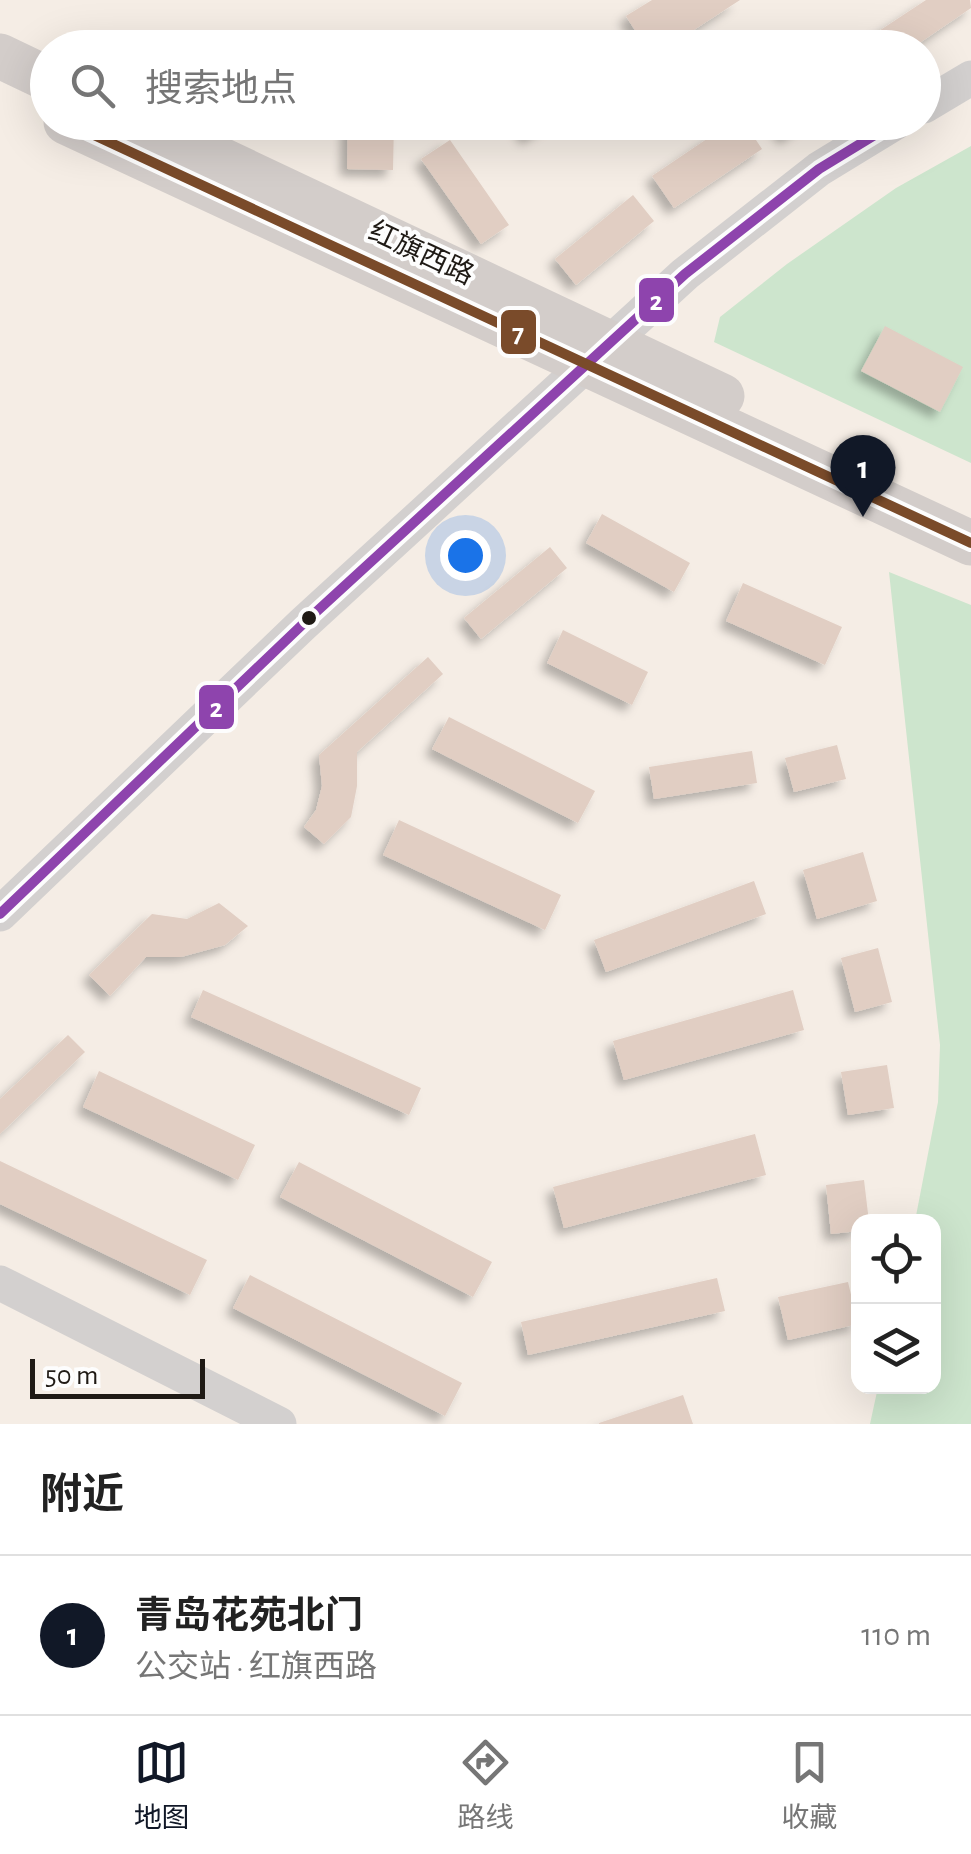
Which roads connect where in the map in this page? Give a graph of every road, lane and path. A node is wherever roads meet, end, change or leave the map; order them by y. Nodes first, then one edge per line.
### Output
1 (0, 56) edge
2 (30, 70) edge
3 (971, 78) edge
4 (0, 91) edge
5 (941, 96) edge
6 (30, 105) edge
7 (107, 140) edge
8 (175, 140) edge
9 (866, 140) edge
10 (597, 354) junction
11 (971, 516) edge
12 (971, 544) edge
13 (0, 914) edge
14 (0, 1283) edge
15 (280, 1424) edge

1 - 2 main road
3 - 5 street
4 - 6 main road
7 - 10 main road
8 - 10 main road, 红旗西路
9 - 10 street
10 - 11 main road, 红旗西路
10 - 12 main road
10 - 13 street
14 - 15 street

